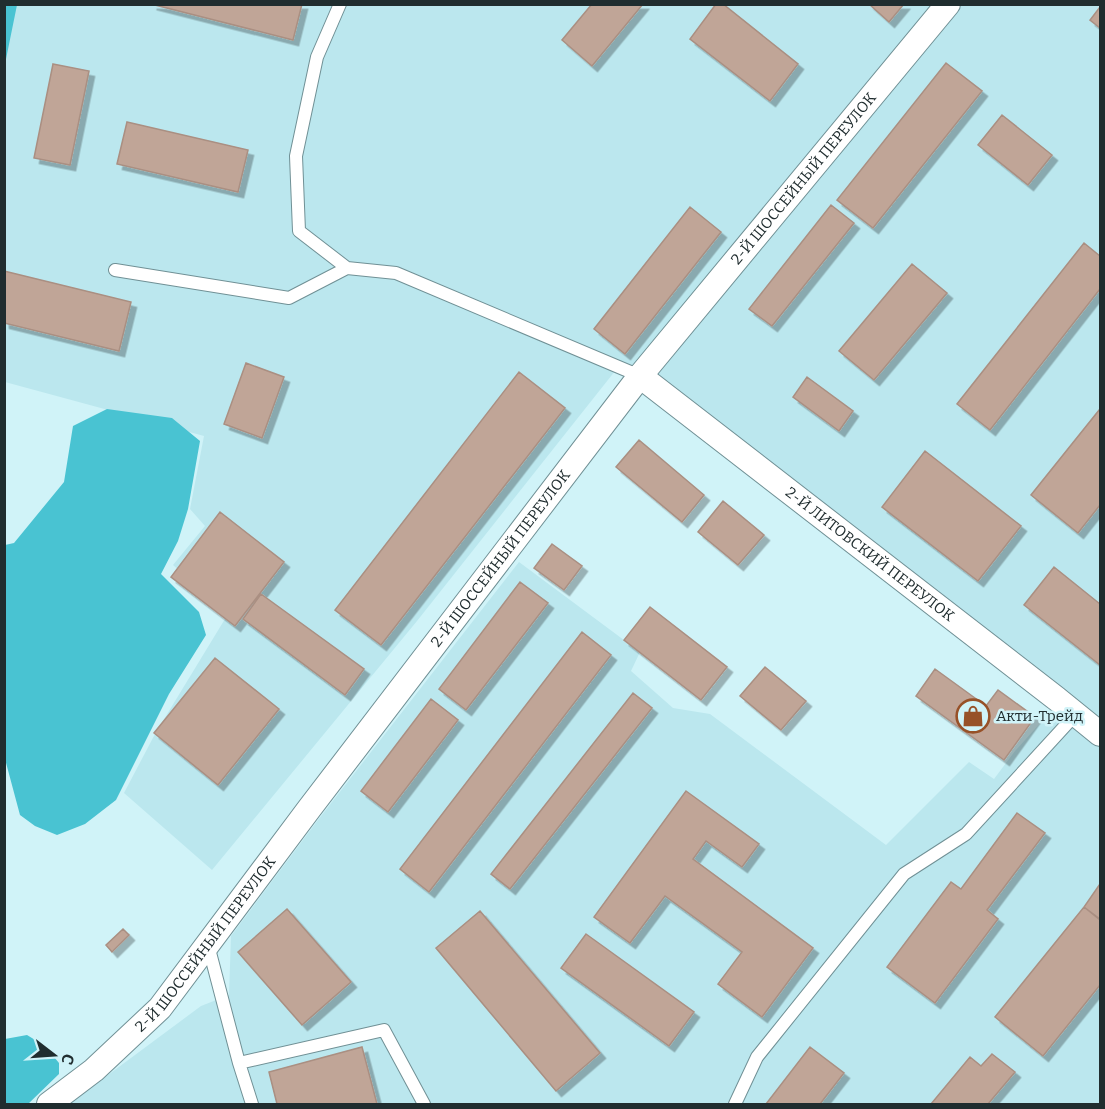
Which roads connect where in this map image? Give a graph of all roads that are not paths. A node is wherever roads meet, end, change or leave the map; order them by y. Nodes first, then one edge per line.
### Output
1 (340, 4) edge
2 (948, 4) edge
3 (347, 268) junction
4 (116, 270) dead end
5 (640, 376) junction
6 (1076, 714) junction
7 (1101, 734) edge
8 (208, 945) junction
9 (239, 1063) junction
10 (49, 1104) edge
11 (252, 1104) edge
12 (424, 1104) edge
13 (735, 1104) edge

1 - 3 lane
2 - 5 street, 2-Й ШОССЕЙНЫЙ ПЕРЕУЛОК
3 - 4 lane
3 - 5 lane
5 - 6 street, 2-Й ЛИТОВСКИЙ ПЕРЕУЛОК
5 - 8 street, 2-Й ШОССЕЙНЫЙ ПЕРЕУЛОК
6 - 7 street, 2-Й ЛИТОВСКИЙ ПЕРЕУЛОК
6 - 13 lane
8 - 9 lane
8 - 10 street, 2-Й ШОССЕЙНЫЙ ПЕРЕУЛОК
9 - 11 lane
9 - 12 lane

